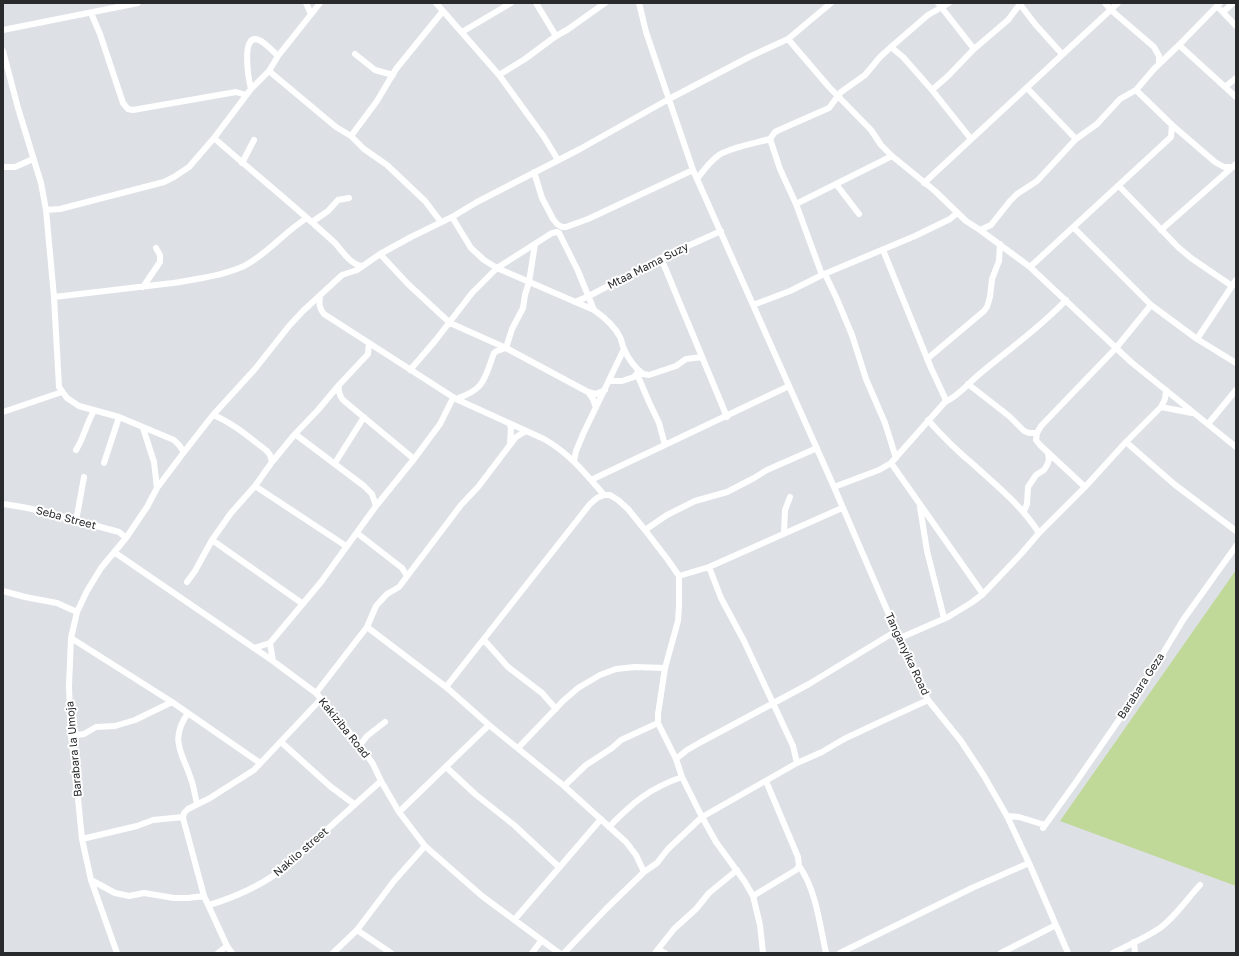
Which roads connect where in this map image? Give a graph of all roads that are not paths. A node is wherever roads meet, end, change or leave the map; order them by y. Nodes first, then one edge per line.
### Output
1 (138, 3) edge
2 (306, 3) edge
3 (320, 3) edge
4 (436, 3) edge
5 (511, 3) edge
6 (536, 3) edge
7 (605, 3) edge
8 (639, 3) edge
9 (831, 3) edge
10 (949, 3) edge
11 (1105, 3) edge
12 (1118, 3) edge
13 (1233, 3) edge
14 (1019, 4) edge
15 (1219, 4) edge
16 (939, 5) edge
17 (1111, 10) junction
18 (443, 11) junction
19 (1223, 12) junction
20 (92, 13) junction
21 (311, 14) junction
22 (1236, 26) edge
23 (3, 30) edge
24 (462, 32) junction
25 (556, 36) junction
26 (788, 39) junction
27 (1179, 45) junction
28 (891, 47) junction
29 (974, 49) junction
30 (3, 51) edge
31 (1157, 51) junction
32 (1170, 53) junction
33 (355, 54) dead end
34 (1062, 54) junction
35 (278, 56) junction
36 (1159, 64) junction
37 (269, 71) junction
38 (393, 75) junction
39 (499, 75) junction
40 (1236, 78) edge
41 (1225, 87) junction
42 (1027, 88) junction
43 (251, 89) junction
44 (932, 90) junction
45 (1136, 90) junction
46 (246, 95) junction
47 (839, 96) junction
48 (1236, 97) edge
49 (669, 98) junction
50 (1172, 125) junction
51 (351, 136) junction
52 (1185, 136) junction
53 (1171, 137) junction
54 (214, 138) junction
55 (770, 139) junction
56 (254, 140) dead end
57 (971, 140) junction
58 (1076, 140) junction
59 (892, 156) junction
60 (33, 159) junction
61 (558, 160) junction
62 (242, 162) junction
63 (1222, 166) junction
64 (1234, 166) edge
65 (3, 168) edge
66 (693, 170) junction
67 (534, 172) junction
68 (1222, 176) junction
69 (697, 179) junction
70 (924, 183) junction
71 (836, 184) junction
72 (1119, 186) junction
73 (348, 198) dead end
74 (796, 204) junction
75 (46, 210) junction
76 (957, 213) junction
77 (859, 214) dead end
78 (452, 217) junction
79 (310, 220) junction
80 (440, 222) junction
81 (1074, 228) junction
82 (980, 230) junction
83 (1162, 230) junction
84 (721, 231) junction
85 (535, 244) junction
86 (1000, 244) junction
87 (156, 248) dead end
88 (883, 250) junction
89 (380, 254) junction
90 (661, 258) junction
91 (351, 262) junction
92 (362, 266) junction
93 (1030, 267) junction
94 (497, 268) junction
95 (349, 273) junction
96 (824, 275) junction
97 (1236, 280) edge
98 (529, 282) junction
99 (1232, 286) junction
100 (143, 287) junction
101 (54, 296) junction
102 (320, 296) junction
103 (589, 296) junction
104 (1066, 300) junction
105 (575, 302) junction
106 (753, 305) junction
107 (1151, 305) junction
108 (594, 310) junction
109 (450, 322) junction
110 (1197, 339) junction
111 (369, 342) junction
112 (506, 348) junction
113 (1116, 348) junction
114 (379, 349) junction
115 (624, 349) junction
116 (368, 354) junction
117 (702, 357) junction
118 (927, 359) junction
119 (1236, 363) edge
120 (410, 370) junction
121 (638, 372) junction
122 (609, 381) junction
123 (968, 384) junction
124 (339, 385) junction
125 (789, 386) junction
126 (605, 390) junction
127 (1166, 390) junction
128 (1236, 390) edge
129 (62, 392) junction
130 (588, 392) junction
131 (455, 399) junction
132 (945, 402) junction
133 (1161, 407) junction
134 (596, 408) junction
135 (94, 411) junction
136 (3, 412) edge
137 (1196, 414) junction
138 (213, 415) junction
139 (727, 416) junction
140 (119, 417) junction
141 (364, 417) junction
142 (928, 420) junction
143 (508, 423) junction
144 (1208, 424) junction
145 (143, 428) junction
146 (526, 430) junction
147 (1036, 433) junction
148 (295, 434) junction
149 (1126, 442) junction
150 (510, 444) junction
151 (665, 445) junction
152 (1236, 447) edge
153 (817, 448) junction
154 (76, 450) dead end
155 (184, 452) junction
156 (1048, 452) junction
157 (896, 458) junction
158 (414, 459) junction
159 (574, 461) junction
160 (272, 462) junction
161 (335, 463) junction
162 (891, 463) junction
163 (104, 464) dead end
164 (84, 477) dead end
165 (591, 480) junction
166 (255, 486) junction
167 (834, 487) junction
168 (1085, 487) junction
169 (157, 488) junction
170 (604, 495) junction
171 (790, 497) dead end
172 (919, 503) junction
173 (3, 504) edge
174 (376, 506) junction
175 (842, 508) junction
176 (1024, 511) junction
177 (76, 521) junction
178 (645, 530) junction
179 (1236, 531) edge
180 (356, 533) junction
181 (784, 533) junction
182 (1039, 533) junction
183 (126, 538) junction
184 (212, 540) junction
185 (346, 546) junction
186 (1236, 546) edge
187 (114, 552) junction
188 (709, 567) junction
189 (408, 576) junction
190 (679, 576) junction
191 (187, 582) dead end
192 (3, 591) edge
193 (983, 594) junction
194 (303, 604) junction
195 (77, 612) junction
196 (944, 618) junction
197 (368, 627) junction
198 (896, 631) junction
199 (71, 638) junction
200 (900, 638) junction
201 (484, 640) junction
202 (270, 643) junction
203 (254, 648) junction
204 (273, 661) junction
205 (665, 668) junction
206 (446, 687) junction
207 (316, 693) junction
208 (321, 699) junction
209 (928, 700) junction
210 (172, 702) junction
211 (773, 702) junction
212 (556, 708) junction
213 (188, 713) junction
214 (385, 722) dead end
215 (658, 723) junction
216 (489, 725) junction
217 (71, 736) junction
218 (281, 742) junction
219 (360, 745) junction
220 (518, 748) junction
221 (676, 759) junction
222 (260, 763) junction
223 (797, 764) junction
224 (446, 767) junction
225 (682, 777) junction
226 (381, 781) junction
227 (766, 781) junction
228 (564, 786) junction
229 (197, 804) junction
230 (354, 804) junction
231 (399, 812) junction
232 (1007, 816) junction
233 (183, 817) junction
234 (702, 817) junction
235 (602, 819) junction
236 (609, 826) junction
237 (82, 838) junction
238 (425, 846) junction
239 (1029, 863) junction
240 (799, 866) junction
241 (559, 867) junction
242 (737, 870) junction
243 (644, 872) junction
244 (91, 880) junction
245 (1200, 885) dead end
246 (204, 896) junction
247 (753, 896) junction
248 (209, 905) junction
249 (514, 919) junction
250 (1056, 925) junction
251 (357, 930) junction
252 (541, 941) junction
253 (1134, 942) junction
254 (227, 946) junction
255 (657, 951) edge
256 (117, 953) edge
257 (218, 953) edge
258 (232, 953) edge
259 (333, 953) edge
260 (391, 953) edge
261 (532, 953) edge
262 (559, 953) edge
263 (564, 953) edge
264 (665, 953) edge
265 (763, 953) edge
266 (826, 953) edge
267 (840, 953) edge
268 (1001, 953) edge
269 (1068, 953) edge
270 (1113, 953) edge
271 (1135, 953) edge

1 - 20 street
2 - 21 street
3 - 21 street
4 - 18 street
5 - 24 street
6 - 25 street
7 - 25 street
8 - 49 street, Tanganyika Road
9 - 26 street, Barabara la Umoja
10 - 16 street
11 - 17 street
12 - 17 street
13 - 19 street
14 - 29 street
14 - 34 street
15 - 19 street
15 - 27 street
16 - 28 street
16 - 29 street
17 - 31 street
17 - 34 street
18 - 24 street
18 - 38 street
19 - 22 street
20 - 23 street
20 - 46 street
21 - 35 street
24 - 39 street
25 - 39 street
26 - 47 street
26 - 49 street, Barabara la Umoja
27 - 32 street
27 - 41 street
28 - 44 street
28 - 47 street
29 - 44 street
30 - 60 street
31 - 32 street
31 - 36 street
32 - 36 street
33 - 38 street
34 - 42 street
35 - 37 street
35 - 43 street
36 - 45 street
37 - 43 street
37 - 51 street
38 - 51 street
39 - 61 street
40 - 41 street
41 - 48 street
42 - 57 street
42 - 58 street
43 - 46 street
44 - 57 street
45 - 50 street
45 - 58 street
46 - 54 street
47 - 55 street
47 - 59 street
49 - 61 street, Barabara la Umoja
49 - 66 street, Tanganyika Road
50 - 52 street
50 - 53 street
51 - 80 street
52 - 53 street
52 - 63 street
53 - 72 street
54 - 62 street
54 - 75 street
55 - 69 street
55 - 74 street
56 - 62 street
57 - 70 street
58 - 82 street
59 - 70 street
59 - 71 street
60 - 65 street
60 - 75 street
61 - 67 street, Barabara la Umoja
62 - 79 street
63 - 64 street
63 - 68 street
64 - 68 street
66 - 67 street
66 - 69 street, Tanganyika Road
67 - 78 street, Barabara la Umoja
68 - 83 street
69 - 84 street, Tanganyika Road
70 - 76 street
71 - 74 street
71 - 77 street
72 - 81 street
72 - 83 street
73 - 79 street
74 - 96 street
75 - 101 street
76 - 82 street
76 - 88 street
78 - 80 street, Barabara la Umoja
78 - 94 street
79 - 91 street
79 - 100 street
80 - 89 street, Barabara la Umoja
81 - 93 street
81 - 107 street
82 - 86 street
83 - 99 street
84 - 90 street, Mtaa Mama Suzy
84 - 106 street, Tanganyika Road
85 - 94 street
85 - 98 street
85 - 103 street
86 - 93 street
86 - 118 street
87 - 100 street
88 - 96 street
88 - 118 street
89 - 92 street, Barabara la Umoja
89 - 109 street
90 - 103 street, Mtaa Mama Suzy
90 - 117 street
91 - 92 street
91 - 95 street
92 - 95 street, Barabara la Umoja
93 - 104 street
94 - 98 street
94 - 109 street
95 - 102 street, Barabara la Umoja
96 - 106 street
96 - 157 street
97 - 99 street
98 - 105 street
98 - 112 street
99 - 110 street
100 - 101 street
101 - 129 street
102 - 111 street
102 - 138 street, Barabara la Umoja
103 - 105 street, Mtaa Mama Suzy
103 - 108 street
104 - 113 street
104 - 123 street
105 - 108 street
106 - 125 street, Tanganyika Road
107 - 110 street
107 - 113 street
108 - 115 street
109 - 112 street
109 - 120 street
110 - 119 street
111 - 114 street
111 - 116 street
112 - 130 street
112 - 131 street
113 - 127 street
113 - 147 street
114 - 116 street
114 - 120 street
115 - 121 street
115 - 122 street
116 - 124 street
117 - 121 street
117 - 139 street
118 - 132 street
120 - 131 street
121 - 122 street
121 - 151 street
122 - 126 street
123 - 132 street
123 - 147 street
124 - 141 street
124 - 148 street
125 - 139 street
125 - 153 street, Tanganyika Road
126 - 130 street
126 - 134 street
127 - 133 street
127 - 137 street
128 - 144 street
129 - 135 street
129 - 136 street
130 - 134 street
131 - 143 street
131 - 158 street
132 - 142 street
133 - 137 street
133 - 149 street
134 - 159 street
135 - 140 street
135 - 154 street
137 - 144 street
138 - 155 street, Barabara la Umoja
138 - 160 street
139 - 151 street
140 - 145 street
140 - 163 street
141 - 158 street
141 - 161 street
142 - 157 street
142 - 176 street
143 - 146 street
143 - 150 street
144 - 152 street
145 - 155 street
145 - 169 street
146 - 150 street
146 - 159 street
147 - 156 street
148 - 160 street
148 - 161 street
149 - 168 street
149 - 179 street
150 - 189 street
151 - 165 street
153 - 167 street, Tanganyika Road
153 - 178 street
155 - 169 street, Barabara la Umoja
156 - 168 street
156 - 176 street
157 - 162 street
158 - 174 street
159 - 165 street
160 - 166 street
161 - 174 street
162 - 167 street
162 - 172 street
164 - 177 street
165 - 170 street
166 - 184 street
166 - 185 street
167 - 175 street, Tanganyika Road
168 - 182 street
169 - 183 street, Barabara la Umoja
170 - 178 street
170 - 201 street
171 - 181 street
172 - 193 street
172 - 196 street
173 - 177 street, Seba Street
174 - 180 street
175 - 181 street
175 - 198 street, Tanganyika Road
176 - 182 street
177 - 183 street, Seba Street
178 - 190 street
180 - 185 street
180 - 189 street
181 - 188 street
182 - 193 street
183 - 187 street, Barabara la Umoja
184 - 191 street
184 - 194 street
185 - 194 street
186 - 232 street, Barabara Geza
187 - 195 street, Barabara la Umoja
187 - 203 street, Kakiziba Road
188 - 190 street
188 - 211 street
189 - 197 street
190 - 205 street
192 - 195 street
193 - 196 street
194 - 202 street
195 - 199 street, Barabara la Umoja
196 - 200 street
197 - 206 street
197 - 207 street
198 - 200 street, Tanganyika Road
198 - 211 street
199 - 210 street
199 - 217 street, Barabara la Umoja
200 - 209 street, Tanganyika Road
201 - 206 street
201 - 212 street
202 - 203 street
202 - 204 street
203 - 204 street, Kakiziba Road
204 - 207 street, Kakiziba Road
205 - 212 street
205 - 215 street
206 - 216 street
207 - 208 street, Kakiziba Road
208 - 218 street
208 - 219 street, Kakiziba Road
209 - 223 street
209 - 232 street, Tanganyika Road
210 - 213 street
210 - 217 street
211 - 221 street
211 - 223 street
212 - 220 street
213 - 222 street
213 - 229 street
214 - 219 street
215 - 221 street
215 - 228 street
216 - 220 street
216 - 224 street
217 - 237 street, Barabara la Umoja
218 - 222 street
218 - 230 street
219 - 226 street, Kakiziba Road
220 - 228 street
221 - 225 street
222 - 229 street
223 - 227 street
224 - 231 street
224 - 241 street
225 - 234 street
225 - 236 street
226 - 230 street, Nakilo street
226 - 231 street, Kakiziba Road
227 - 234 street
227 - 240 street
228 - 235 street
229 - 233 street
230 - 248 street, Nakilo street
231 - 238 street, Kakiziba Road
232 - 239 street, Tanganyika Road
233 - 237 street
233 - 246 street
234 - 242 street
234 - 243 street
235 - 236 street
235 - 241 street
236 - 243 street
237 - 244 street, Barabara la Umoja
238 - 249 street, Kakiziba Road
238 - 251 street
239 - 250 street, Tanganyika Road
239 - 267 street
240 - 247 street
240 - 266 street
241 - 249 street
242 - 247 street
242 - 255 street
243 - 263 street
244 - 246 street
244 - 256 street, Barabara la Umoja
245 - 253 street
246 - 248 street
247 - 265 street
248 - 254 street
249 - 252 street, Kakiziba Road
250 - 268 street
250 - 269 street, Tanganyika Road
251 - 259 street
251 - 260 street
252 - 261 street
252 - 262 street, Kakiziba Road
253 - 270 street
253 - 271 street
254 - 257 street
254 - 258 street
255 - 264 street

